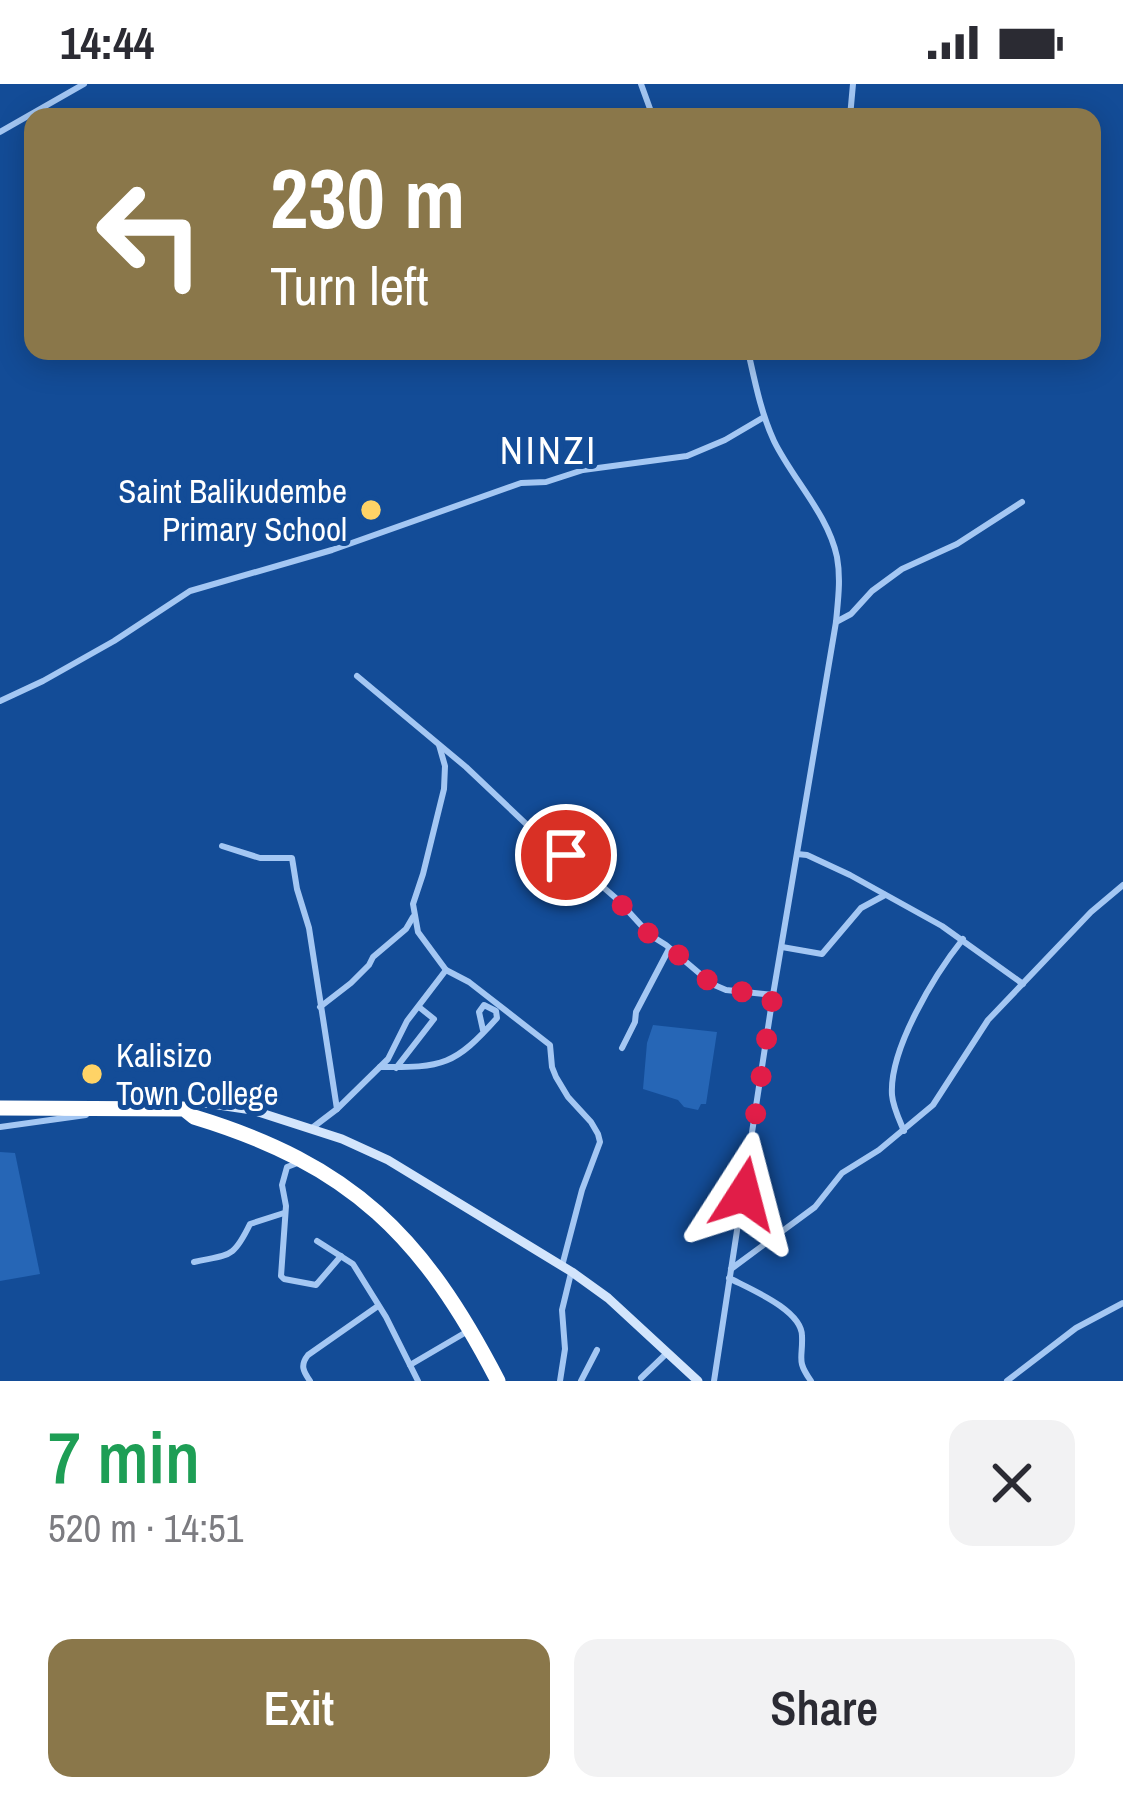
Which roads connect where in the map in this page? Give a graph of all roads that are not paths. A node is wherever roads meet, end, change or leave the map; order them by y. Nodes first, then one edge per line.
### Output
1 (83, 84) edge
2 (42, 108) edge
3 (750, 360) edge
4 (764, 418) junction
5 (1022, 502) dead end
6 (836, 622) junction
7 (357, 676) dead end
8 (0, 700) edge
9 (439, 746) junction
10 (222, 846) dead end
11 (797, 854) junction
12 (1123, 885) edge
13 (886, 895) junction
14 (414, 914) junction
15 (963, 939) junction
16 (782, 947) junction
17 (670, 949) junction
18 (446, 970) junction
19 (1023, 984) junction
20 (773, 995) junction
21 (320, 1006) junction
22 (418, 1006) junction
23 (483, 1030) dead end
24 (622, 1048) dead end
25 (380, 1067) junction
26 (396, 1068) junction
27 (0, 1108) edge
28 (131, 1108) junction
29 (184, 1109) junction
30 (337, 1109) junction
31 (0, 1127) edge
32 (312, 1128) junction
33 (904, 1131) junction
34 (304, 1160) junction
35 (285, 1213) junction
36 (317, 1241) dead end
37 (341, 1256) junction
38 (194, 1262) dead end
39 (567, 1269) junction
40 (730, 1274) junction
41 (1123, 1303) edge
42 (378, 1306) junction
43 (471, 1330) junction
44 (597, 1350) dead end
45 (668, 1352) junction
46 (410, 1365) junction
47 (641, 1378) dead end
48 (310, 1381) edge
49 (418, 1381) edge
50 (497, 1381) edge
51 (560, 1381) edge
52 (581, 1381) edge
53 (698, 1381) edge
54 (714, 1381) edge
55 (811, 1381) edge
56 (1007, 1381) edge

1 - 2 street
3 - 4 street
4 - 6 street
4 - 8 street
5 - 6 street
6 - 11 street
7 - 9 street
9 - 14 street
9 - 17 street
10 - 21 street
11 - 13 street
11 - 16 street
12 - 19 street
13 - 15 street
13 - 16 street
14 - 18 street
14 - 21 street
15 - 19 street
15 - 33 street
16 - 20 street
17 - 20 street
17 - 24 street
18 - 22 street
18 - 39 street
19 - 33 street
20 - 40 street
21 - 30 street
22 - 25 street
22 - 26 street
23 - 26 street
25 - 26 street
25 - 30 street
27 - 28 highway
28 - 29 highway
28 - 31 street
29 - 32 street
29 - 34 highway
30 - 32 street
32 - 39 street
33 - 40 street
34 - 35 street
34 - 43 highway
35 - 37 street
35 - 38 street
36 - 37 street
37 - 42 street
39 - 45 street
39 - 51 street
40 - 54 street
40 - 55 street
41 - 56 street
42 - 46 street
42 - 48 street
43 - 46 street
43 - 50 highway
44 - 52 street
45 - 47 street
45 - 53 street
46 - 49 street

